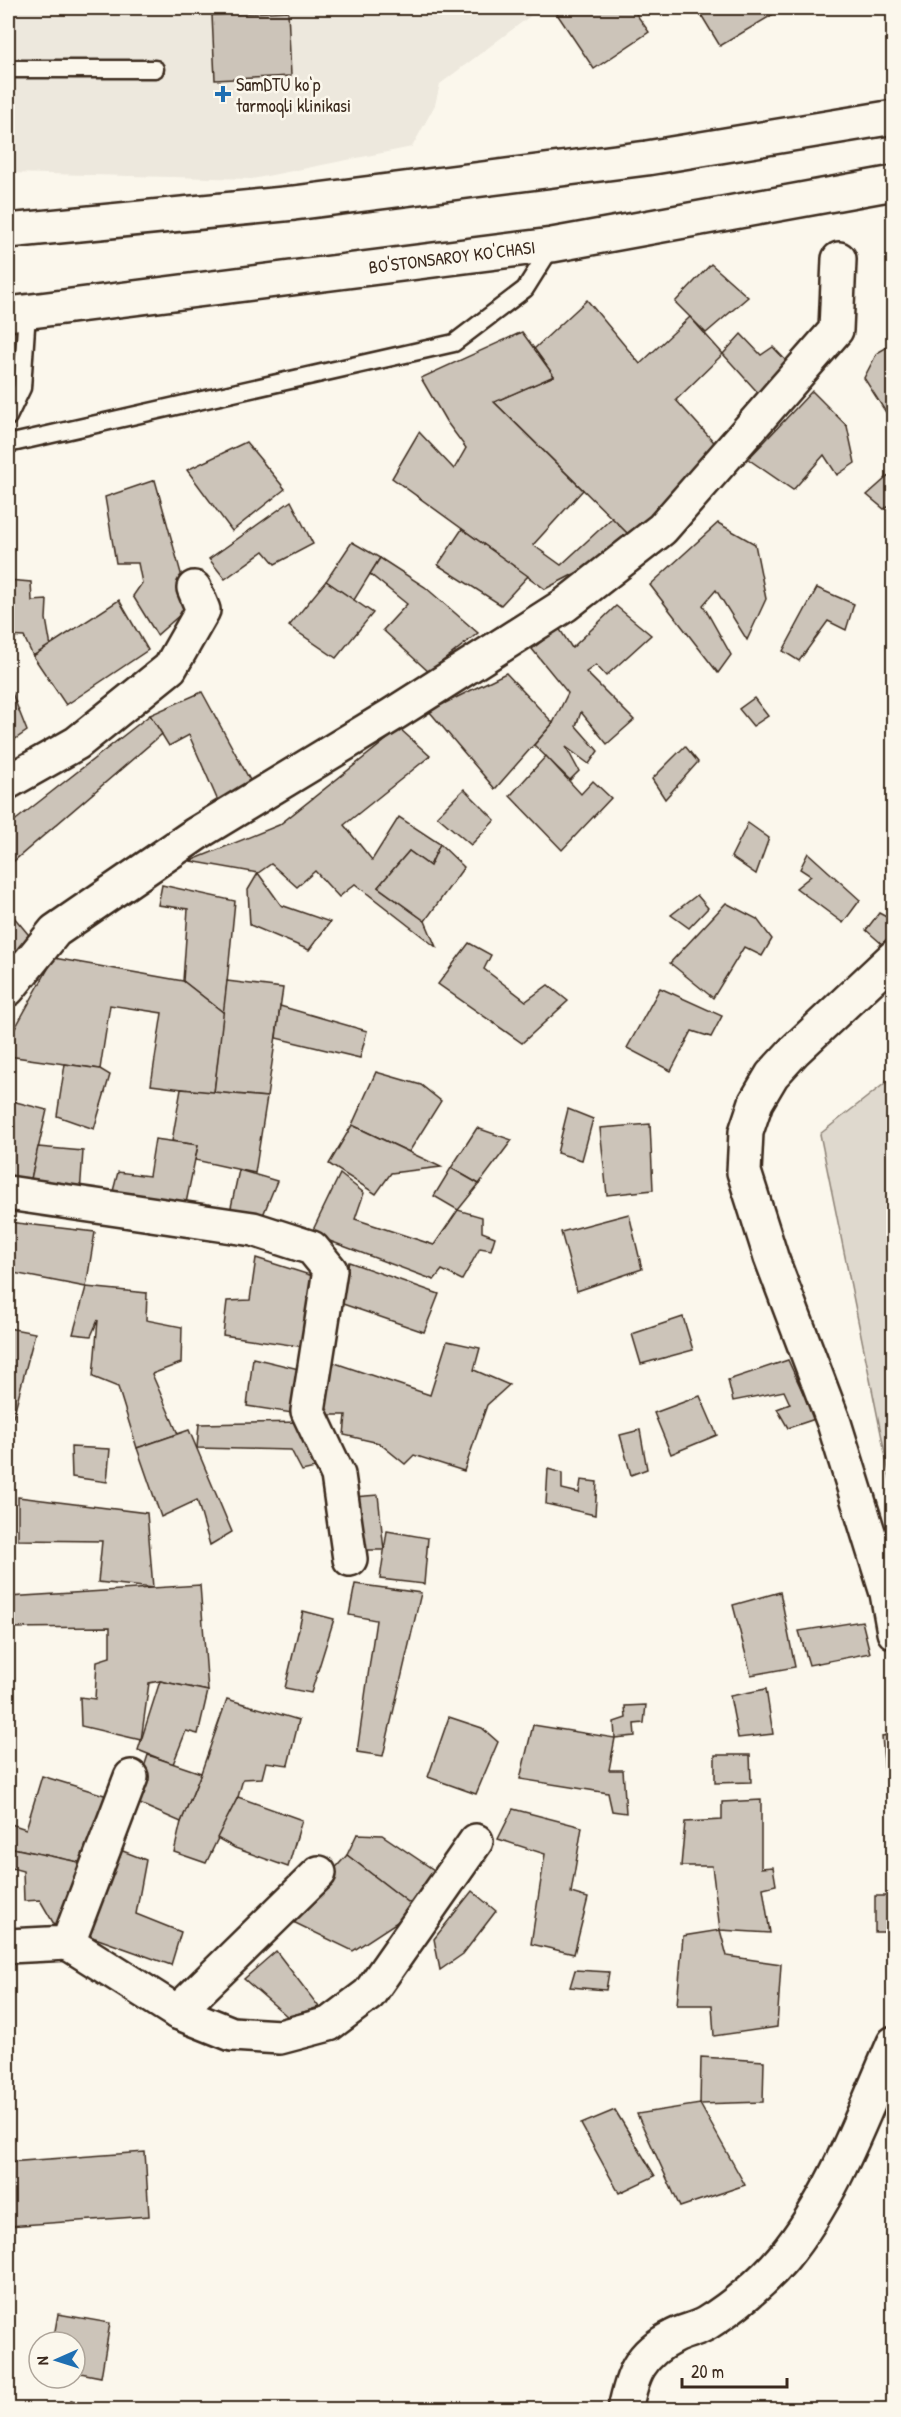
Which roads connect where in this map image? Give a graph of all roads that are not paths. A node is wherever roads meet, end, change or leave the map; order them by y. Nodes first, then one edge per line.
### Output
1 (8, 69) edge
2 (156, 69) dead end
3 (894, 117) edge
4 (894, 183) edge
5 (8, 231) edge
6 (552, 245) junction
7 (839, 260) dead end
8 (17, 313) edge
9 (8, 417) edge
10 (8, 444) edge
11 (194, 588) dead end
12 (8, 782) edge
13 (894, 957) edge
14 (8, 989) edge
15 (8, 1193) edge
16 (350, 1559) dead end
17 (894, 1632) edge
18 (131, 1777) dead end
19 (476, 1841) dead end
20 (318, 1873) dead end
21 (68, 1943) junction
22 (8, 1946) edge
23 (177, 2012) junction
24 (894, 2043) edge
25 (625, 2409) edge

1 - 2 lane
3 - 5 street
4 - 6 street, BO'STONSAROY KO'CHASI
6 - 8 street, BO'STONSAROY KO'CHASI
6 - 10 lane
7 - 14 street
8 - 9 lane
11 - 12 street
13 - 17 street
15 - 16 street
18 - 21 street
19 - 23 street
20 - 23 street
21 - 22 street
21 - 23 street
24 - 25 street

